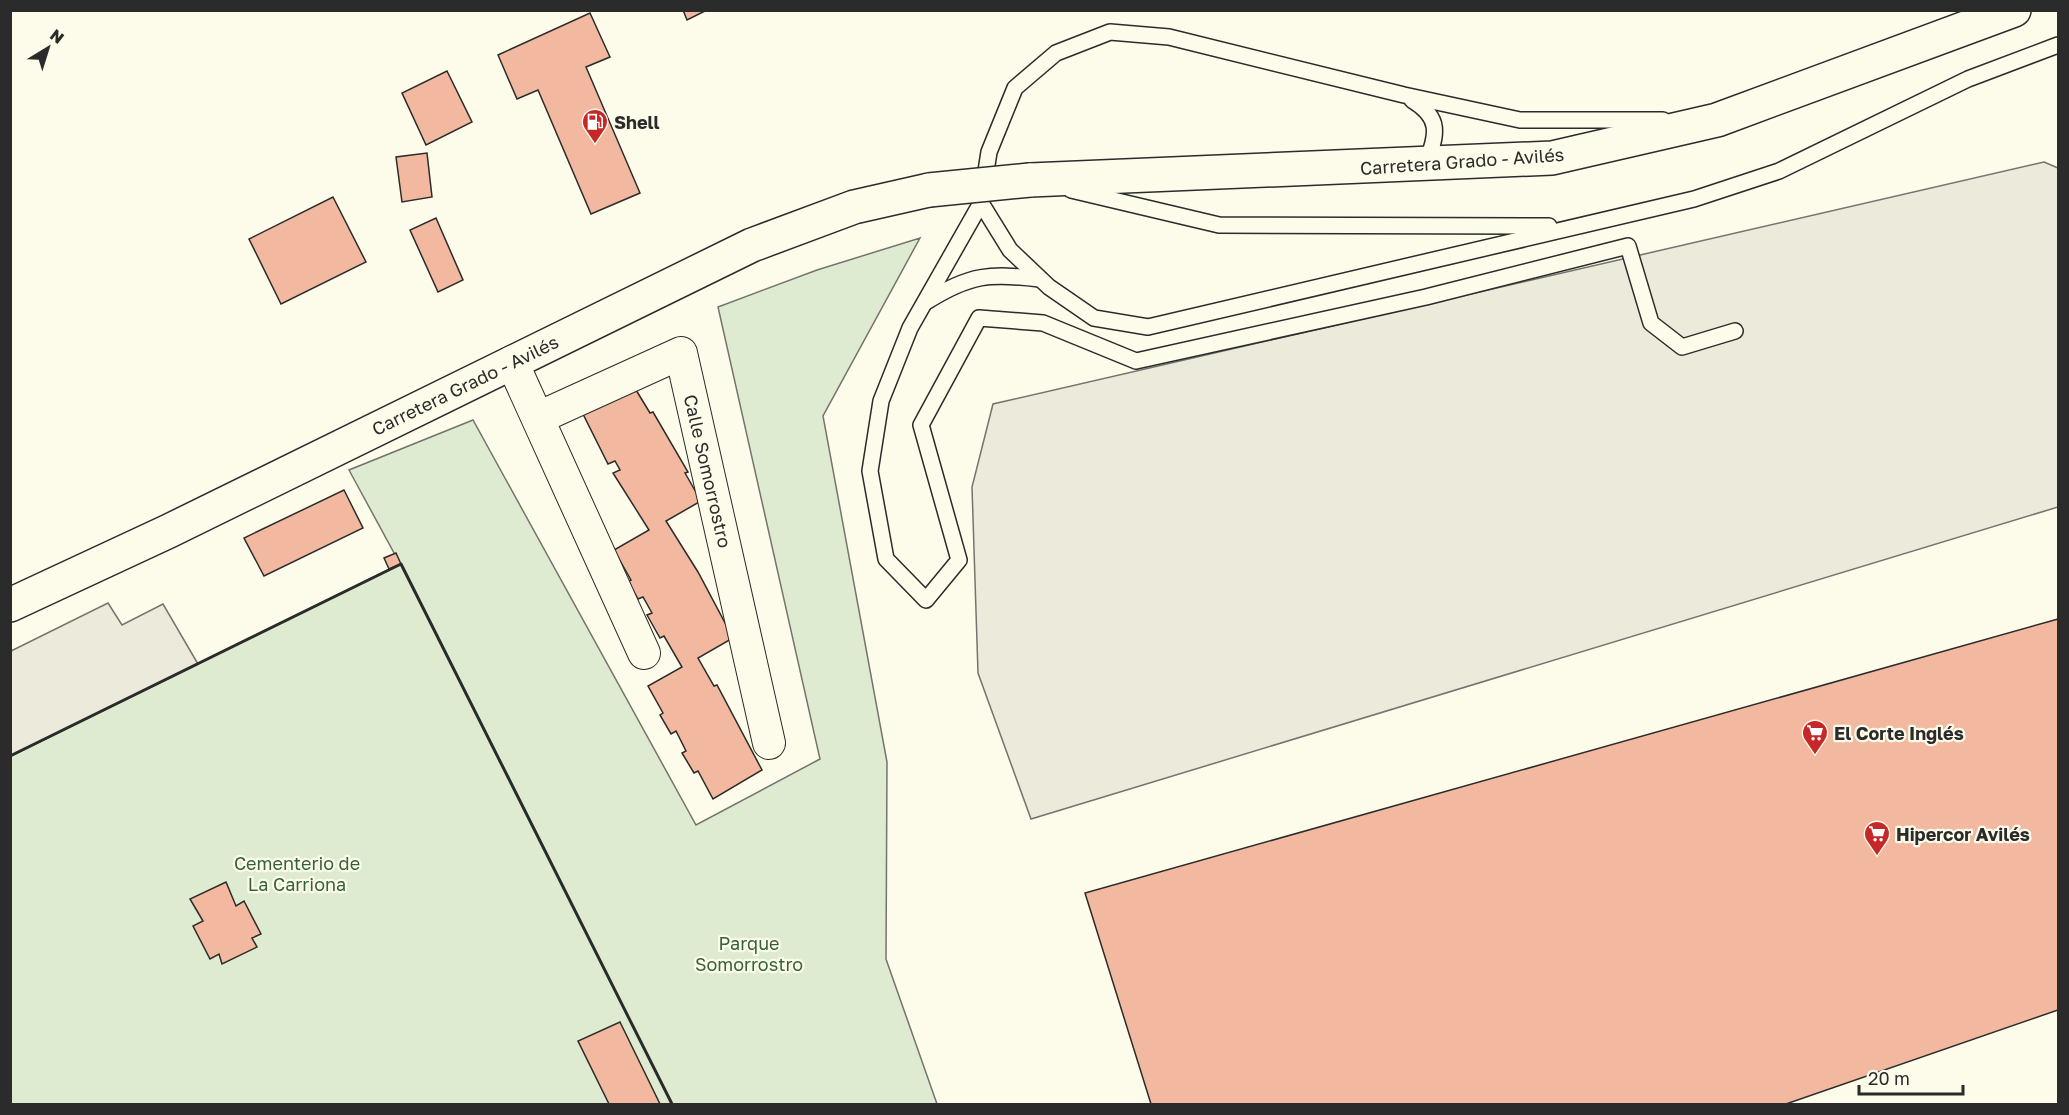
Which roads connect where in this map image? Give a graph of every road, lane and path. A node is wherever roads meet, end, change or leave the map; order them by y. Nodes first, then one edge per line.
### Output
1 (2014, 10) edge
2 (2058, 45) edge
3 (1404, 95) junction
4 (1717, 120) junction
5 (1426, 165) junction
6 (1030, 180) junction
7 (981, 203) junction
8 (1574, 226) junction
9 (1040, 279) junction
10 (924, 303) junction
11 (1735, 331) dead end
12 (512, 362) junction
13 (538, 418) junction
14 (10, 605) edge
15 (644, 653) dead end
16 (769, 743) dead end

1 - 4 main road, Carretera Grado - Avilés
2 - 8 lane
3 - 4 lane
3 - 5 lane
3 - 7 lane
4 - 5 main road, Carretera Grado - Avilés
5 - 6 main road, Carretera Grado - Avilés
6 - 8 lane
6 - 12 main road, Carretera Grado - Avilés, bridge
7 - 9 lane
7 - 10 lane
8 - 9 lane
9 - 10 lane
10 - 11 lane
12 - 13 street
12 - 14 main road, Carretera Grado - Avilés
13 - 15 street
13 - 16 street, Calle Somorrostro

